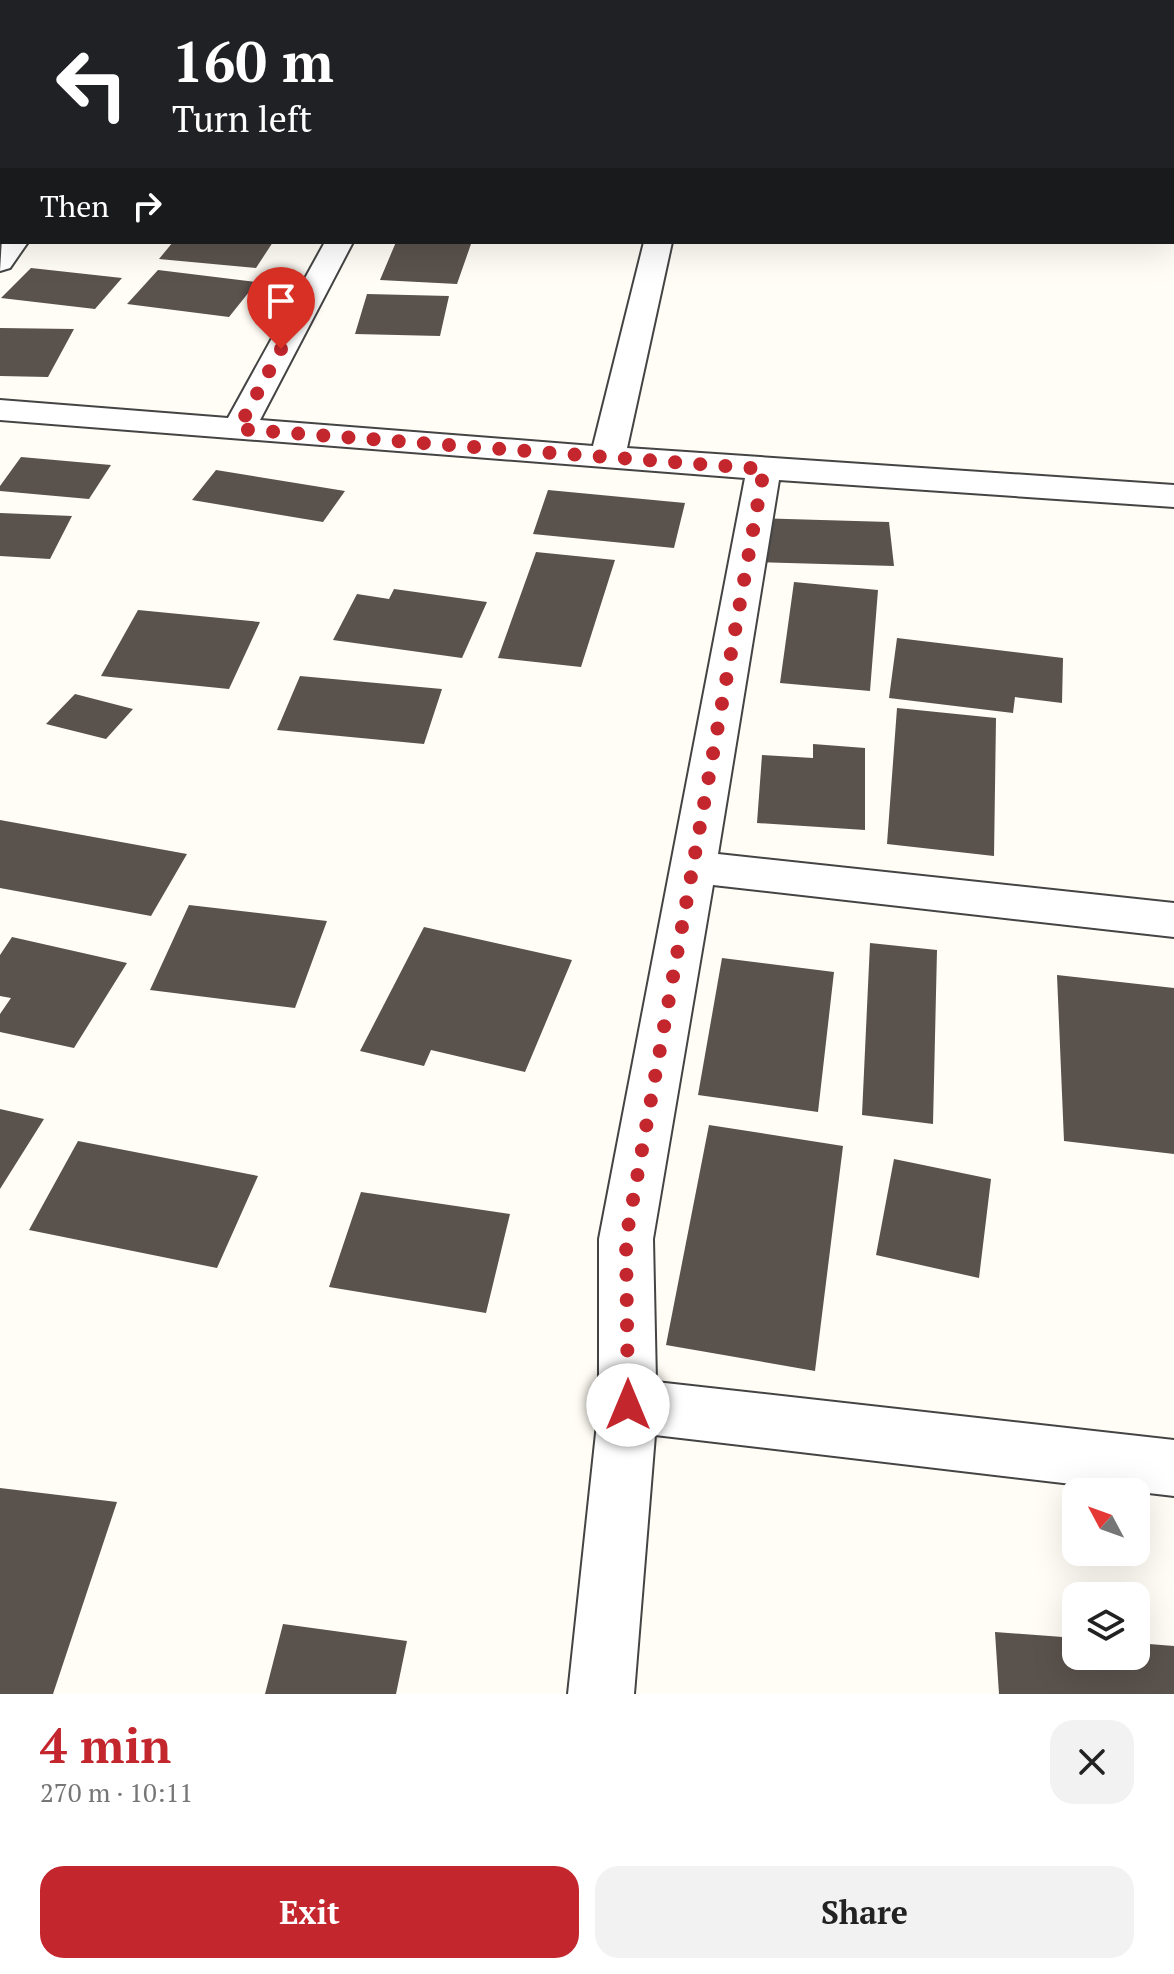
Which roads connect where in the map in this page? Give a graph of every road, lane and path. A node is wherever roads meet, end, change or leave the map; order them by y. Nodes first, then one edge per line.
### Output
1 (13, 244) edge
2 (338, 244) edge
3 (658, 244) edge
4 (0, 262) edge
5 (0, 410) edge
6 (238, 429) junction
7 (608, 456) junction
8 (764, 469) junction
9 (1174, 496) edge
10 (694, 867) junction
11 (1174, 920) edge
12 (628, 1405) junction
13 (1174, 1468) edge
14 (601, 1694) edge

1 - 4 street
2 - 6 street
3 - 7 street
5 - 6 street
6 - 7 street
7 - 8 street
8 - 9 street
8 - 10 street
10 - 11 street
10 - 12 street
12 - 13 street
12 - 14 street

